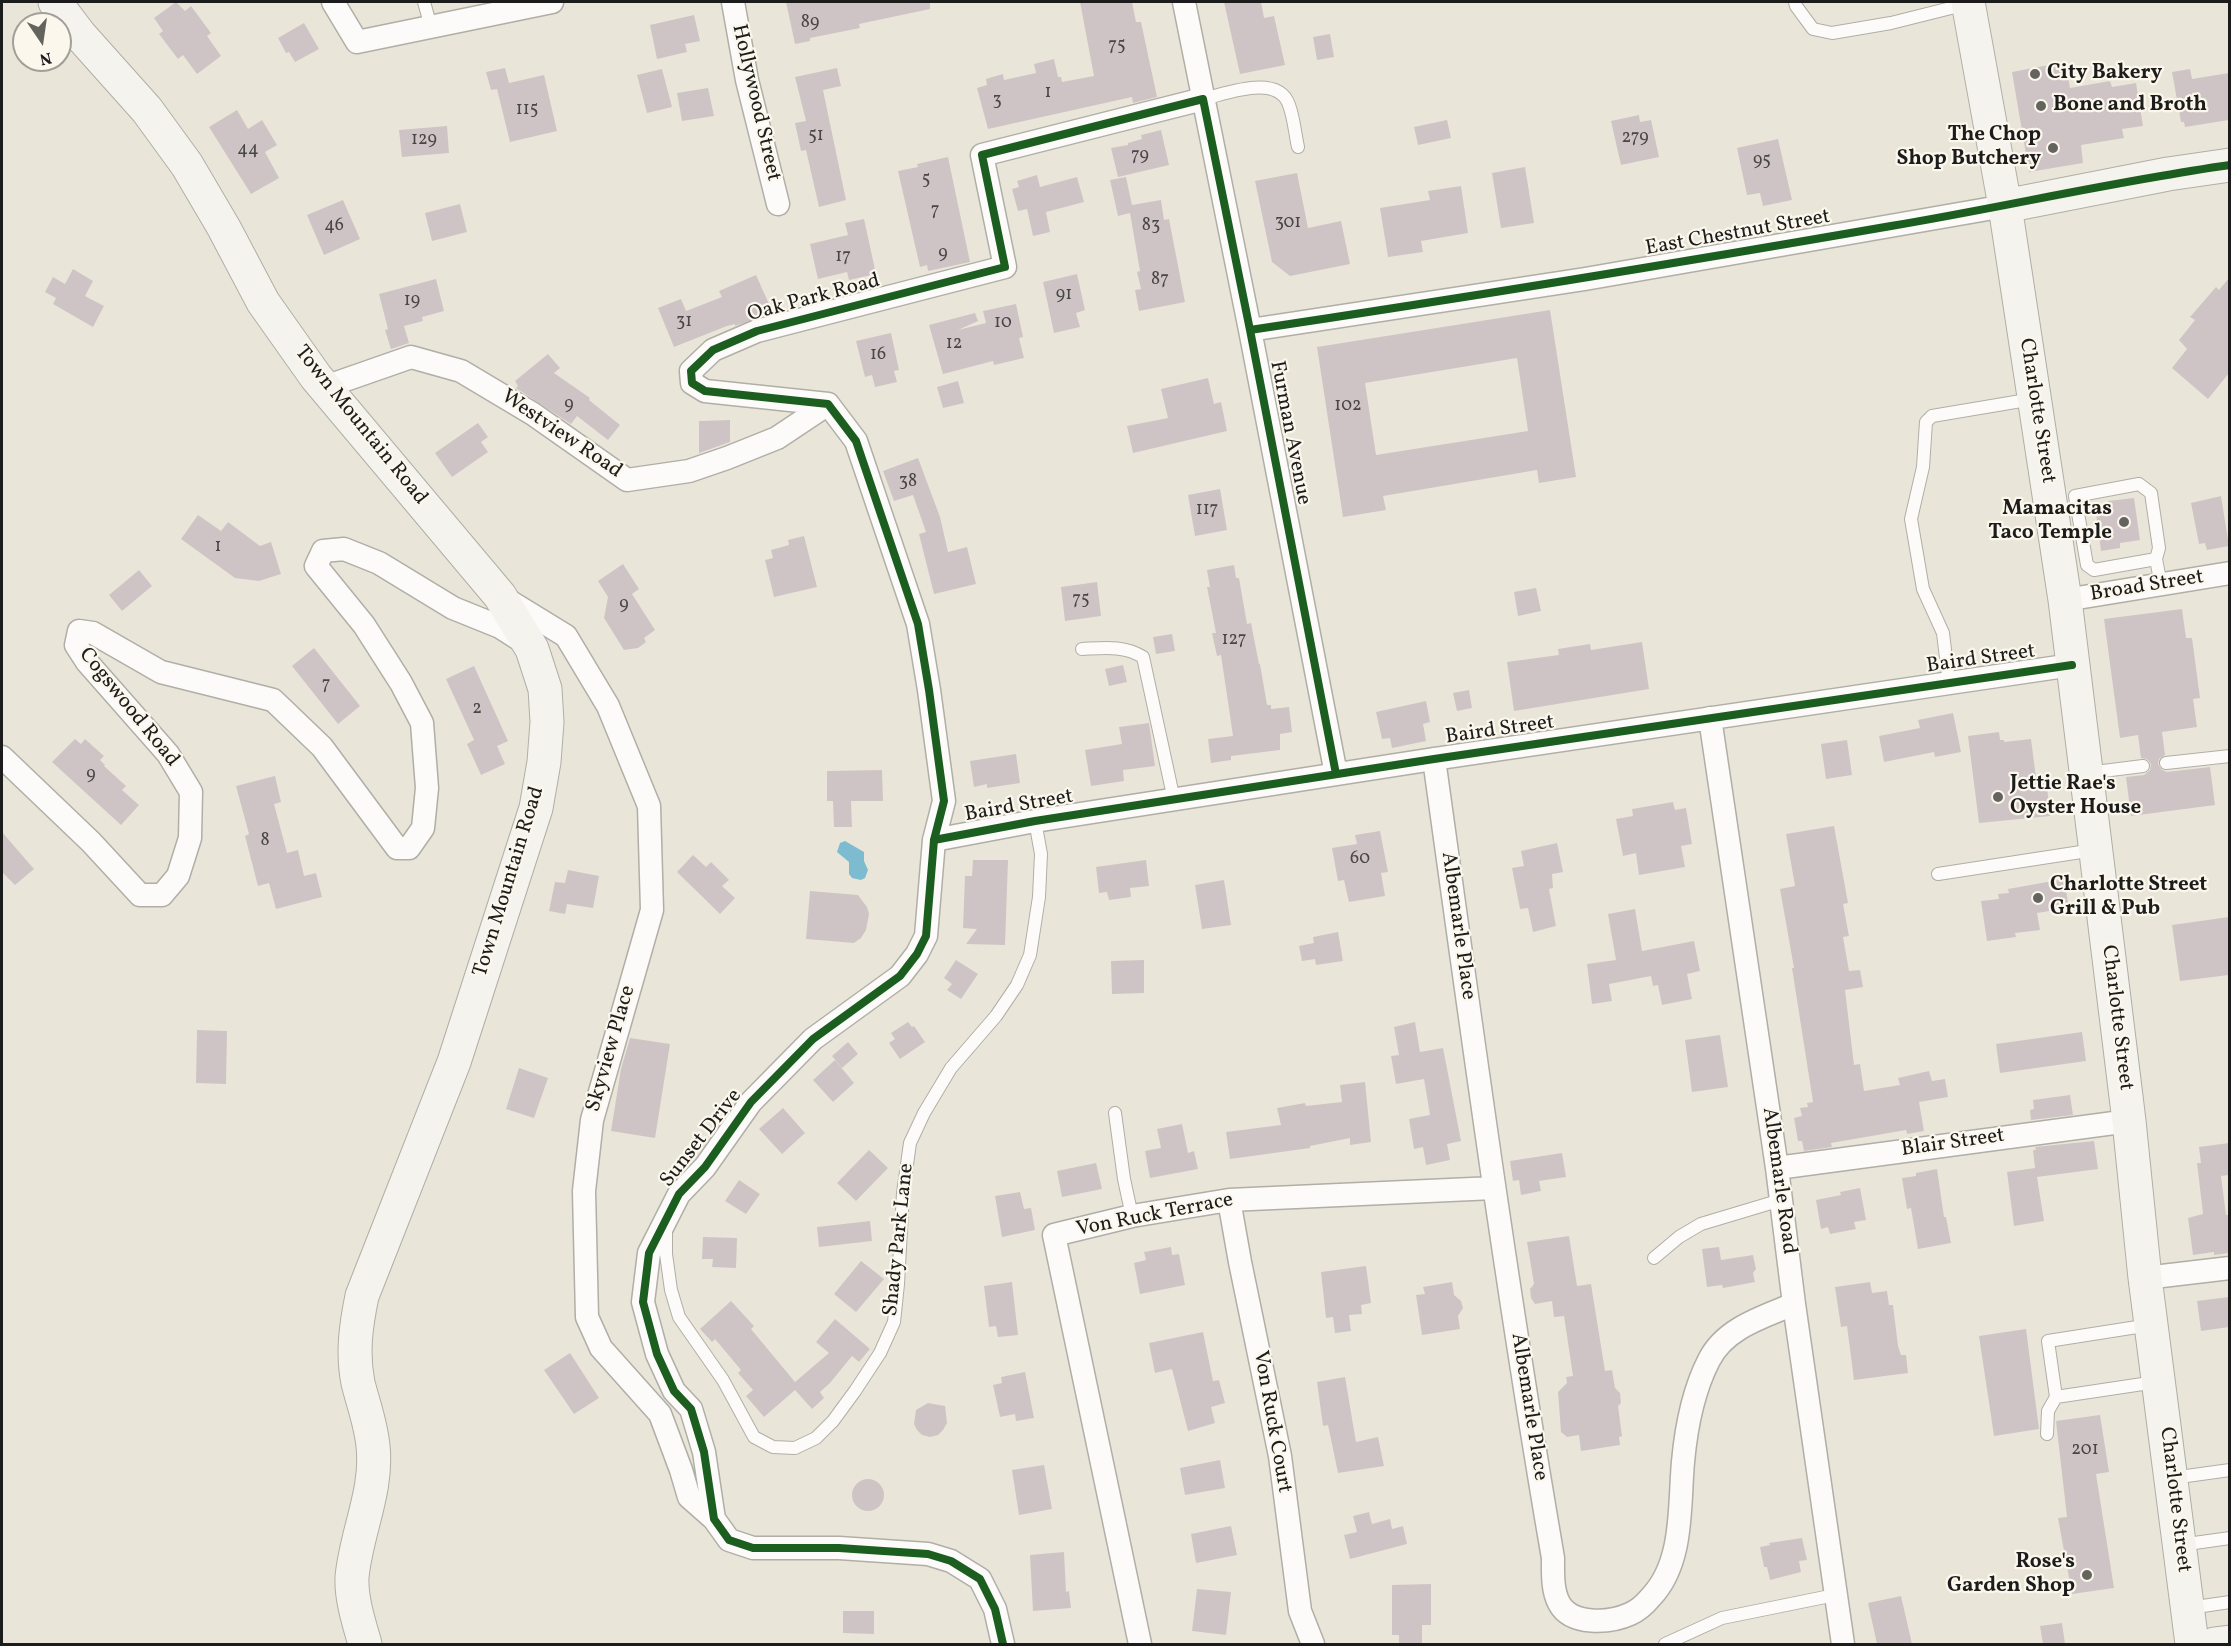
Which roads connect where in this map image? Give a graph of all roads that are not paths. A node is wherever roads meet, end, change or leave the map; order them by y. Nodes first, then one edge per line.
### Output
1 (56, 2) edge
2 (333, 2) edge
3 (424, 2) edge
4 (552, 2) edge
5 (733, 2) edge
6 (1184, 2) edge
7 (1795, 2) edge
8 (1968, 2) edge
9 (431, 27) junction
10 (1203, 99) junction
11 (1298, 147) dead end
12 (2229, 165) edge
13 (778, 204) dead end
14 (2005, 206) junction
15 (1250, 330) junction
16 (325, 387) junction
17 (2034, 399) junction
18 (828, 404) junction
19 (2064, 508) junction
20 (2156, 558) junction
21 (2075, 573) junction
22 (2229, 573) edge
23 (2161, 585) junction
24 (2098, 595) junction
25 (500, 596) junction
26 (532, 647) junction
27 (1082, 649) dead end
28 (2072, 664) junction
29 (1948, 683) junction
30 (1710, 718) junction
31 (2229, 756) edge
32 (2, 757) edge
33 (1434, 759) junction
34 (2166, 763) dead end
35 (2143, 766) dead end
36 (2086, 773) junction
37 (1336, 774) junction
38 (1173, 800) junction
39 (1035, 821) junction
40 (934, 840) junction
41 (2095, 850) junction
42 (1938, 874) dead end
43 (1115, 1113) dead end
44 (2129, 1121) junction
45 (1777, 1168) junction
46 (1494, 1188) junction
47 (1230, 1200) junction
48 (1781, 1200) junction
49 (1132, 1216) junction
50 (667, 1220) junction
51 (1654, 1258) dead end
52 (2229, 1268) edge
53 (2145, 1278) junction
54 (1794, 1304) junction
55 (2151, 1325) junction
56 (2159, 1381) junction
57 (2056, 1396) junction
58 (2048, 1434) dead end
59 (2229, 1470) edge
60 (2171, 1478) junction
61 (714, 1520) junction
62 (2229, 1538) edge
63 (2180, 1545) junction
64 (1836, 1595) junction
65 (2229, 1602) edge
66 (2188, 1608) junction
67 (2229, 1642) edge
68 (365, 1644) edge
69 (1003, 1644) edge
70 (1140, 1644) edge
71 (1313, 1644) edge
72 (1665, 1644) edge
73 (1843, 1644) edge
74 (2192, 1644) edge
75 (2214, 1644) edge

1 - 16 street, Town Mountain Road
2 - 9 street
3 - 9 lane
4 - 9 street
5 - 13 street, Hollywood Street
6 - 10 street, Furman Avenue
7 - 8 lane
8 - 14 street, Charlotte Street
10 - 11 lane
10 - 15 street, Furman Avenue
10 - 18 street, Oak Park Road
12 - 14 street, East Chestnut Street
14 - 15 street, East Chestnut Street
14 - 17 street, Charlotte Street
15 - 37 street, Furman Avenue
16 - 18 street, Westview Road
16 - 25 street, Town Mountain Road
17 - 19 street, Charlotte Street
17 - 29 lane
18 - 40 street
19 - 20 lane
19 - 21 street, Charlotte Street
20 - 21 lane
20 - 23 lane
21 - 24 street, Broad Street
21 - 24 lane
21 - 28 street, Charlotte Street
22 - 23 street, Broad Street
23 - 24 street, Broad Street
25 - 26 street, Town Mountain Road
25 - 61 street, Skyview Place
26 - 32 street, Cogswood Road
26 - 68 street, Town Mountain Road
27 - 38 lane
28 - 29 street, Baird Street
28 - 36 street, Charlotte Street
29 - 30 street, Baird Street
30 - 33 street, Baird Street
30 - 45 street, Albemarle Road
31 - 34 lane
33 - 37 street, Baird Street
33 - 46 street, Albemarle Place
35 - 36 lane
36 - 41 street, Charlotte Street
37 - 38 street, Baird Street
38 - 39 street, Baird Street
39 - 40 street, Baird Street
39 - 50 lane, Shady Park Lane
40 - 50 street, Sunset Drive
41 - 42 lane
41 - 44 street, Charlotte Street
43 - 49 lane
44 - 45 street, Blair Street
44 - 53 street, Charlotte Street
45 - 48 street, Albemarle Road
46 - 47 street, Von Ruck Terrace
46 - 54 street, Albemarle Place
47 - 49 street, Von Ruck Terrace
47 - 71 street, Von Ruck Court
48 - 51 lane
48 - 54 street, Albemarle Road
49 - 70 street, Von Ruck Terrace
50 - 61 street, Sunset Drive
52 - 53 street
53 - 55 street, Charlotte Street
54 - 64 street, Albemarle Road
55 - 56 street, Charlotte Street
55 - 57 lane
56 - 57 lane
56 - 60 street, Charlotte Street
57 - 58 lane
59 - 60 lane
60 - 63 street, Charlotte Street
61 - 69 street
62 - 63 lane
63 - 66 street, Charlotte Street
64 - 72 lane
64 - 73 street, Albemarle Road
65 - 66 lane
66 - 74 street, Charlotte Street
67 - 75 street

